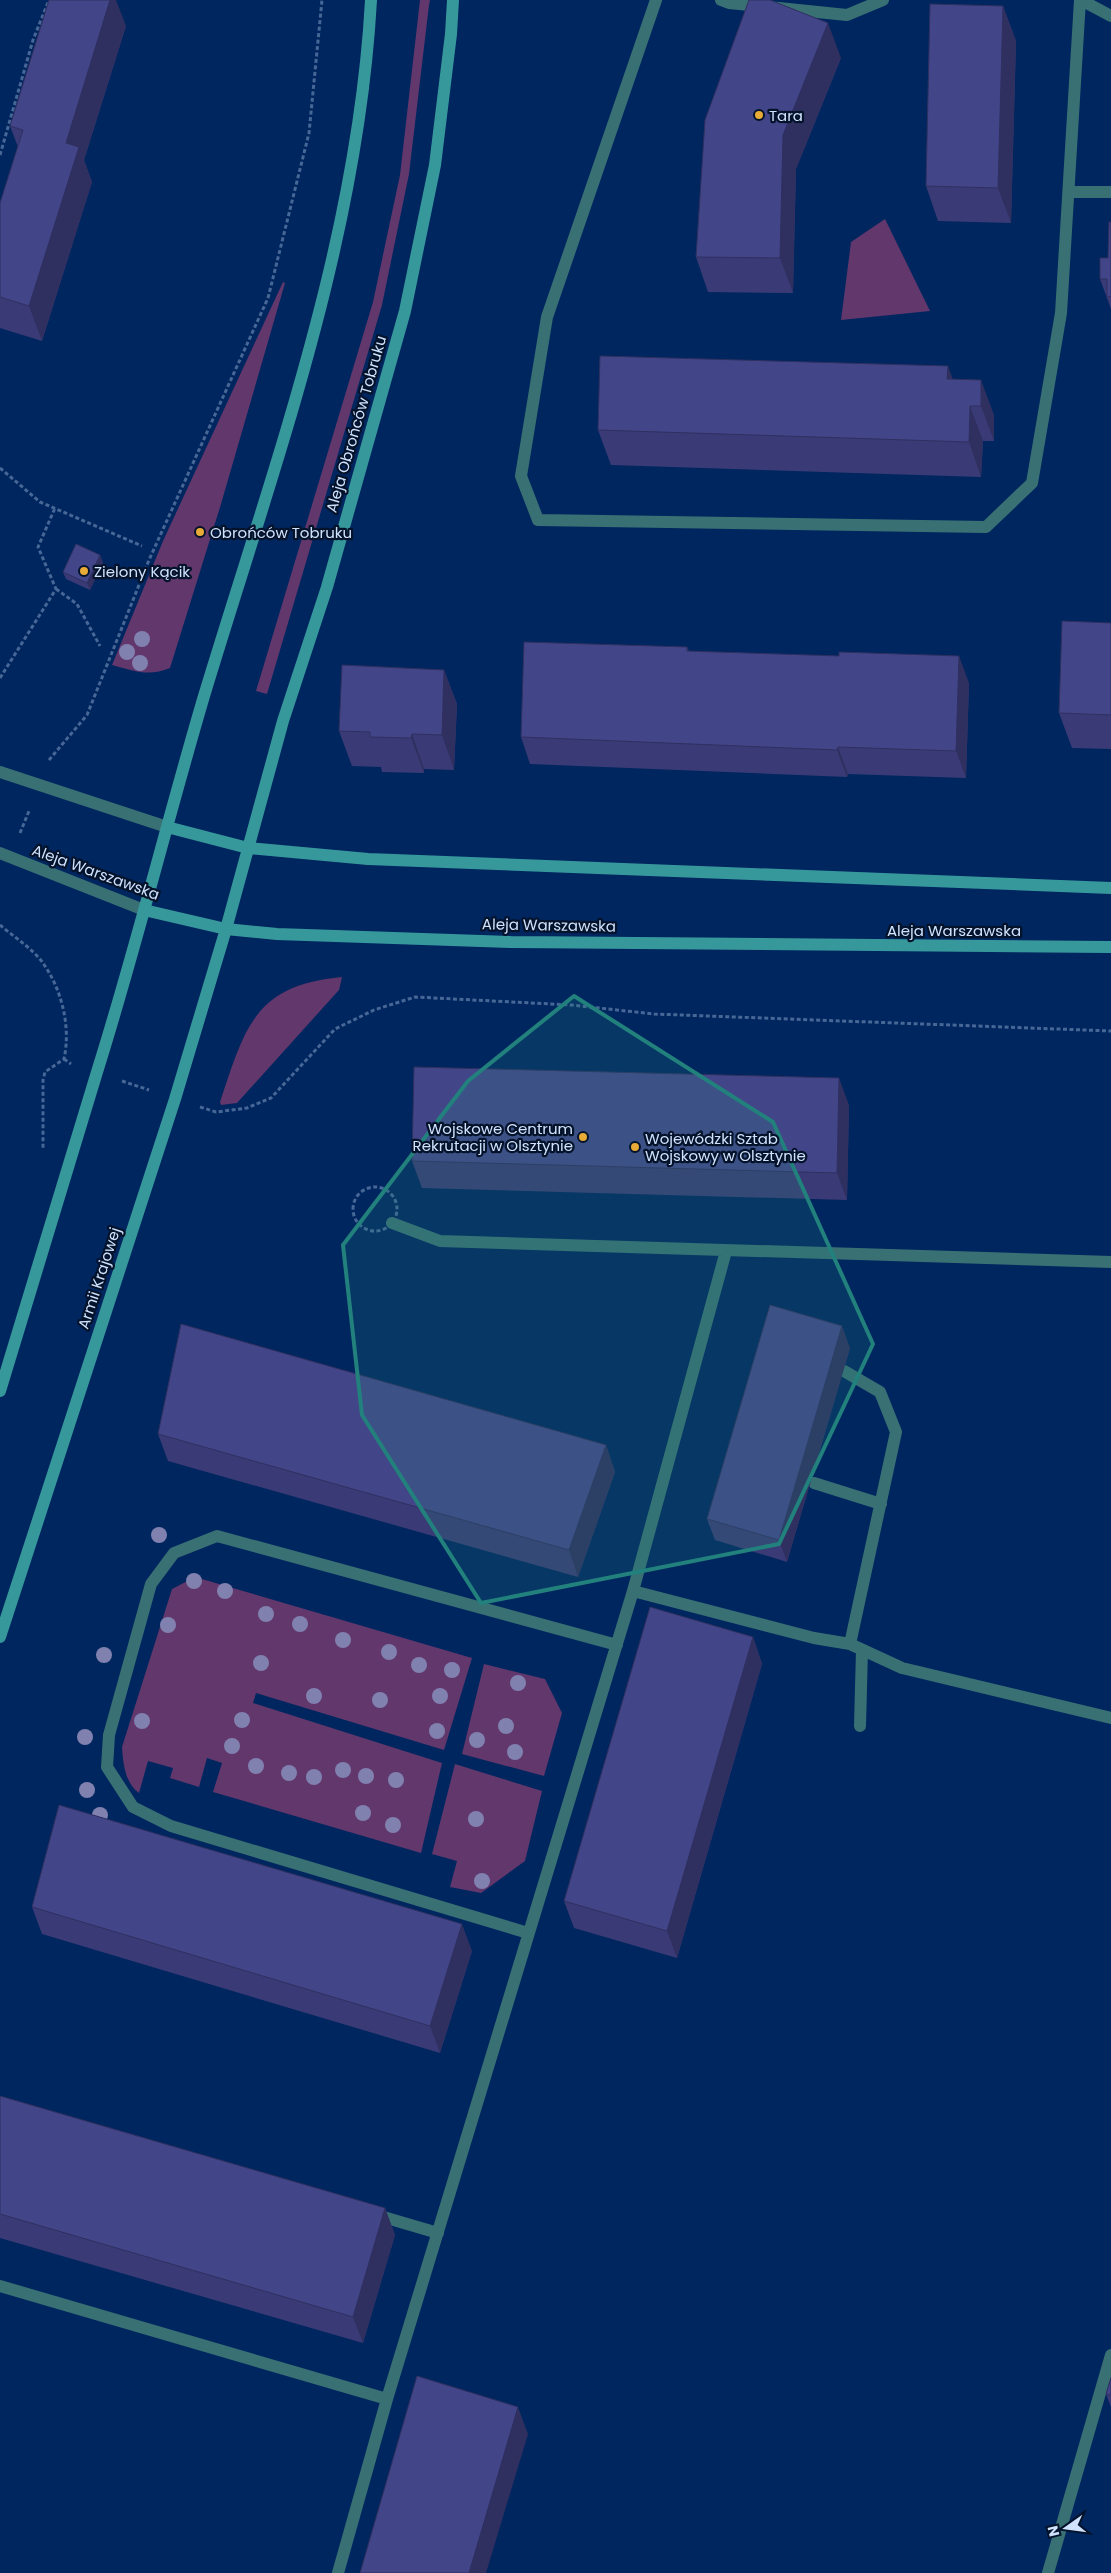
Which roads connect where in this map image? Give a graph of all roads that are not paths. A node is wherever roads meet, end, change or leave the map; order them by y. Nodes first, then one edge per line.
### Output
1 (371, 0) edge
2 (453, 0) edge
3 (656, 0) edge
4 (721, 0) edge
5 (884, 0) edge
6 (1080, 0) edge
7 (1111, 16) edge
8 (1068, 192) junction
9 (1111, 192) edge
10 (0, 772) edge
11 (167, 827) junction
12 (248, 848) junction
13 (0, 853) edge
14 (1111, 888) edge
15 (144, 910) junction
16 (226, 929) junction
17 (1111, 947) edge
18 (392, 1223) dead end
19 (726, 1252) junction
20 (1111, 1262) edge
21 (844, 1371) dead end
22 (0, 1391) edge
23 (814, 1483) dead end
24 (881, 1504) junction
25 (633, 1590) junction
26 (0, 1637) edge
27 (617, 1645) junction
28 (856, 1647) junction
29 (1111, 1718) edge
30 (860, 1726) dead end
31 (528, 1933) junction
32 (362, 2211) edge
33 (438, 2233) junction
34 (0, 2286) edge
35 (1111, 2355) edge
36 (387, 2399) junction
37 (338, 2573) edge
38 (1048, 2573) edge

1 - 11 main road
2 - 12 main road, Aleja Obrońców Tobruku
3 - 8 street
4 - 5 street
6 - 7 street
6 - 8 street
8 - 9 street
10 - 11 street
11 - 12 main road
11 - 15 main road
12 - 14 main road
12 - 16 main road, Aleja Obrońców Tobruku
13 - 15 street, Aleja Warszawska
15 - 16 main road, Aleja Warszawska
15 - 22 main road
16 - 17 main road, Aleja Warszawska
16 - 26 main road, Armii Krajowej
18 - 19 street
19 - 20 street
19 - 25 street
21 - 24 street
23 - 24 street
24 - 28 street
25 - 27 street
25 - 28 street
27 - 31 street
27 - 31 street
28 - 29 street
28 - 30 street
31 - 33 street
32 - 33 street
33 - 36 street
34 - 36 street
35 - 38 street
36 - 37 street

